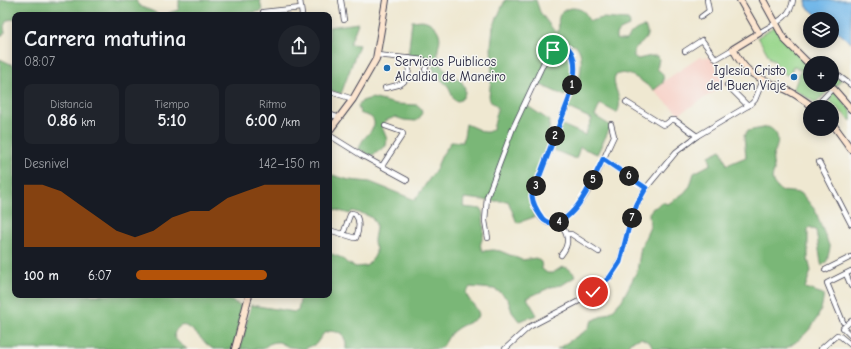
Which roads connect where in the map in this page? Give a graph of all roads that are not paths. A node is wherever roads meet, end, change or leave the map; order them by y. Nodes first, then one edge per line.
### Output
1 (300, 0) edge
2 (341, 0) edge
3 (386, 0) edge
4 (740, 0) edge
5 (763, 0) edge
6 (793, 0) edge
7 (705, 1) edge
8 (301, 8) junction
9 (263, 12) dead end
10 (302, 12) edge
11 (700, 17) dead end
12 (344, 20) dead end
13 (775, 23) junction
14 (759, 33) junction
15 (732, 49) junction
16 (685, 51) dead end
17 (377, 55) junction
18 (803, 57) edge
19 (409, 58) junction
20 (425, 70) dead end
21 (839, 76) edge
22 (763, 80) junction
23 (727, 85) dead end
24 (851, 85) edge
25 (385, 88) dead end
26 (828, 92) edge
27 (836, 92) edge
28 (332, 93) edge
29 (354, 99) junction
30 (803, 100) edge
31 (821, 100) edge
32 (626, 102) dead end
33 (748, 106) junction
34 (851, 109) edge
35 (332, 115) edge
36 (340, 118) junction
37 (610, 124) dead end
38 (385, 126) dead end
39 (332, 127) edge
40 (839, 133) edge
41 (697, 136) junction
42 (332, 138) edge
43 (851, 149) edge
44 (603, 159) junction
45 (819, 162) dead end
46 (382, 166) junction
47 (407, 180) dead end
48 (646, 188) junction
49 (559, 222) junction
50 (851, 224) edge
51 (332, 231) edge
52 (343, 234) junction
53 (567, 234) junction
54 (488, 238) dead end
55 (599, 252) dead end
56 (561, 255) dead end
57 (851, 257) edge
58 (825, 270) dead end
59 (849, 272) edge
60 (851, 286) edge
61 (248, 298) edge
62 (843, 322) dead end
63 (851, 322) edge
64 (851, 336) edge
65 (851, 345) edge
66 (235, 349) edge
67 (506, 349) edge
68 (821, 349) edge

1 - 8 street
2 - 12 street
3 - 17 street
4 - 14 street
5 - 13 street
6 - 13 street
7 - 11 street
8 - 9 street
8 - 10 street
13 - 14 street
13 - 18 street
14 - 15 street
15 - 16 street
15 - 22 street
17 - 19 street
17 - 29 street
19 - 20 street
19 - 25 street
21 - 24 street
22 - 30 street
22 - 33 street
23 - 33 street
26 - 31 street
27 - 34 street
28 - 29 street
29 - 36 street
32 - 41 street
33 - 41 street
35 - 36 street
36 - 39 street
37 - 44 street
38 - 46 street
40 - 43 street
41 - 48 street
42 - 46 street
44 - 48 street
44 - 49 street
45 - 50 street
46 - 47 street
48 - 67 street
49 - 53 street
49 - 54 street
51 - 52 street
52 - 52 street
53 - 55 street
53 - 56 street
57 - 58 street
59 - 60 street
59 - 62 street
61 - 66 street
63 - 64 street
65 - 68 street

